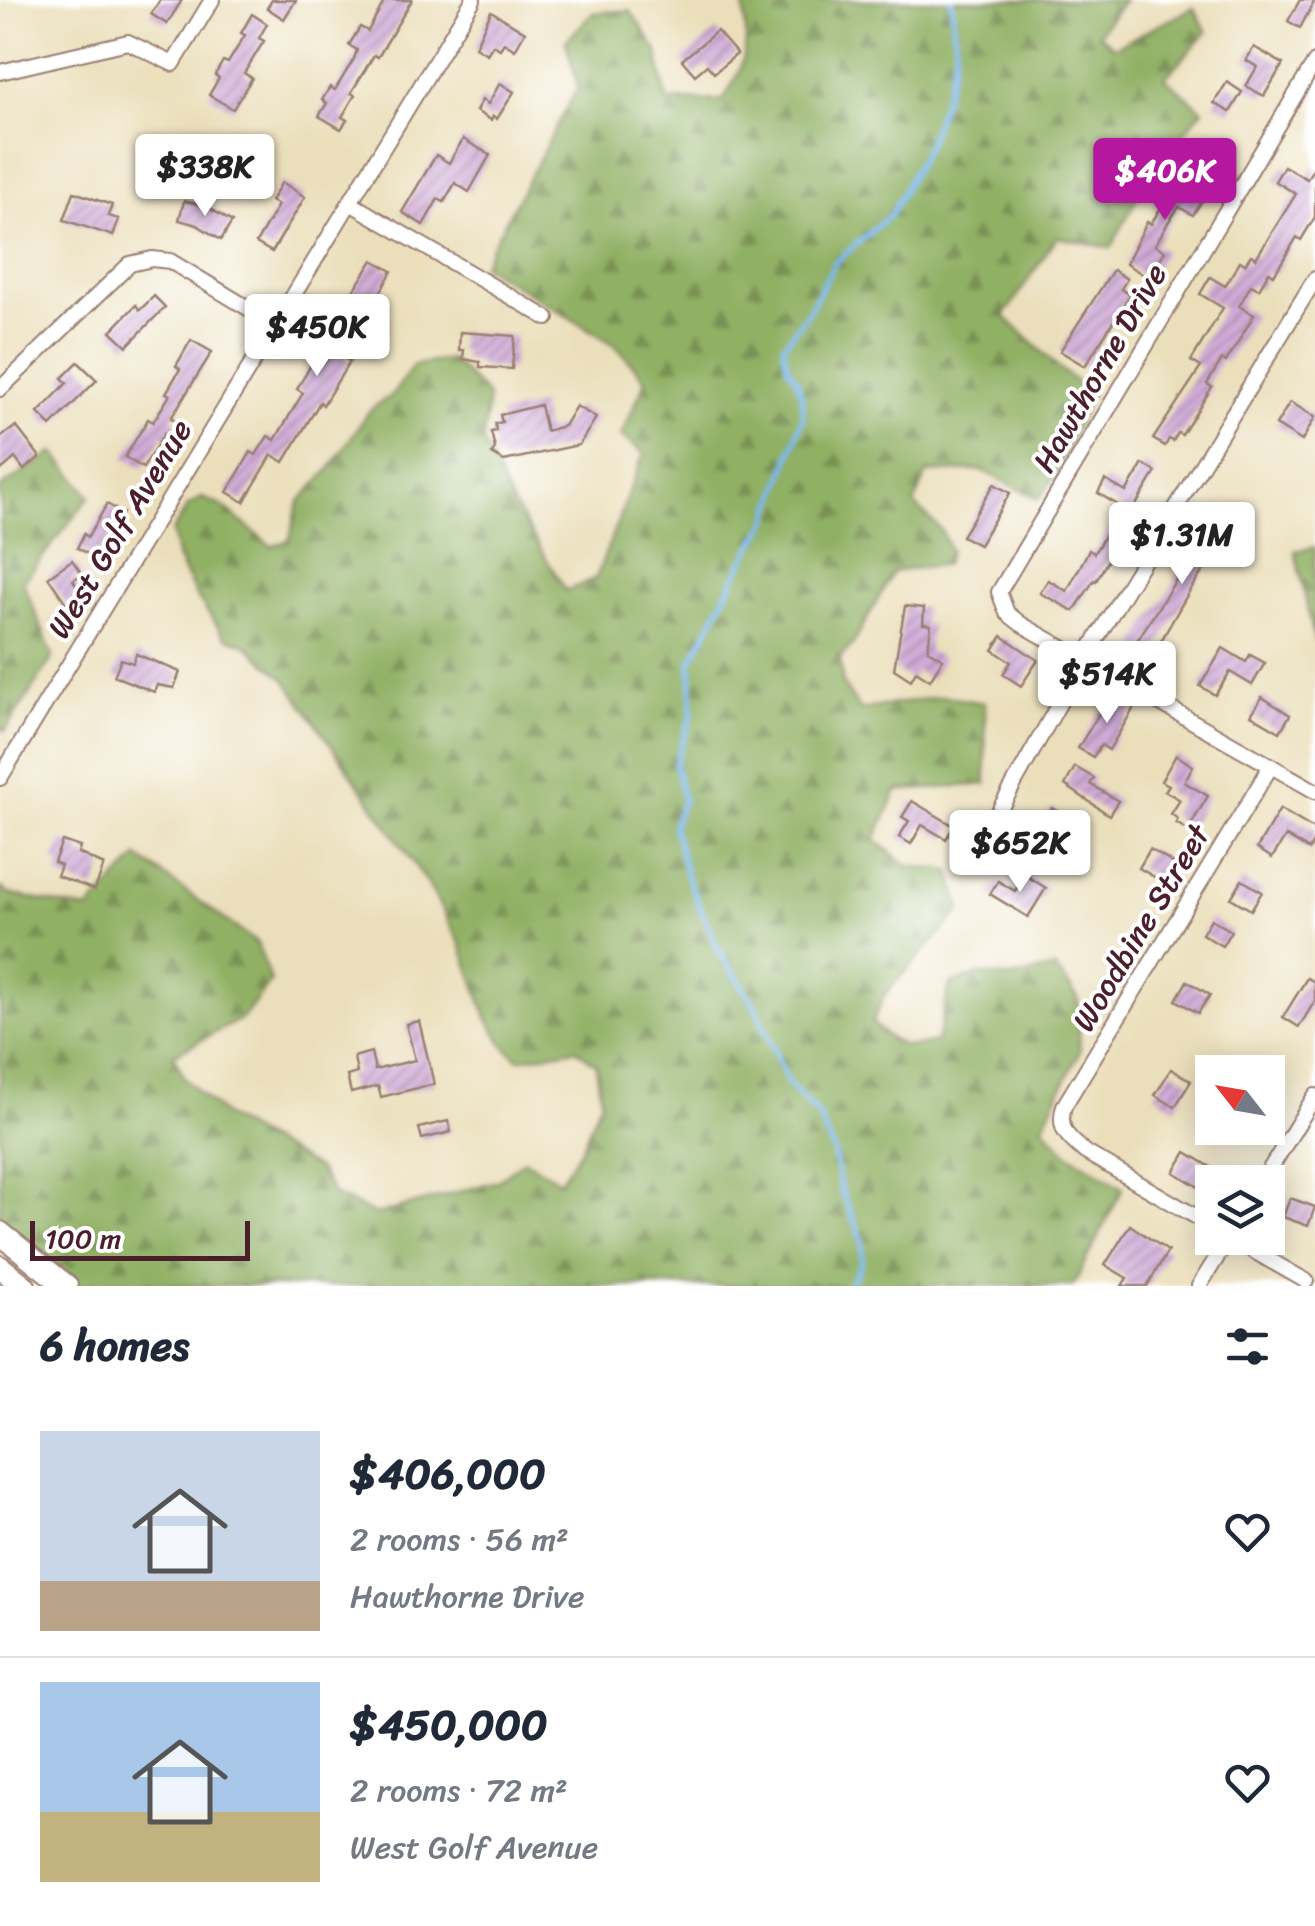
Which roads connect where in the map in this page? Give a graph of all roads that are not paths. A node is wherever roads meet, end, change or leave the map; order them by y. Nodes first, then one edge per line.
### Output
1 (212, 0) edge
2 (473, 0) edge
3 (1315, 62) edge
4 (0, 72) edge
5 (350, 203) junction
6 (1315, 280) edge
7 (547, 318) dead end
8 (276, 325) junction
9 (0, 389) edge
10 (1084, 659) junction
11 (1271, 766) junction
12 (0, 778) edge
13 (1315, 791) edge
14 (976, 850) dead end
15 (1315, 1096) edge
16 (1272, 1165) edge
17 (1195, 1216) edge
18 (0, 1233) edge
19 (1219, 1255) edge
20 (1259, 1255) edge
21 (0, 1267) edge
22 (1306, 1282) dead end
23 (24, 1286) edge
24 (66, 1286) edge
25 (1199, 1286) edge

1 - 4 street
2 - 5 street, West Golf Avenue
3 - 10 street, Hawthorne Drive
5 - 7 street
5 - 8 street, West Golf Avenue
6 - 10 street
8 - 9 street
8 - 12 street, West Golf Avenue
10 - 11 street
10 - 14 street
11 - 13 street
11 - 17 street, Woodbine Street
15 - 16 street
18 - 24 highway
19 - 25 street
20 - 22 street
21 - 23 highway

